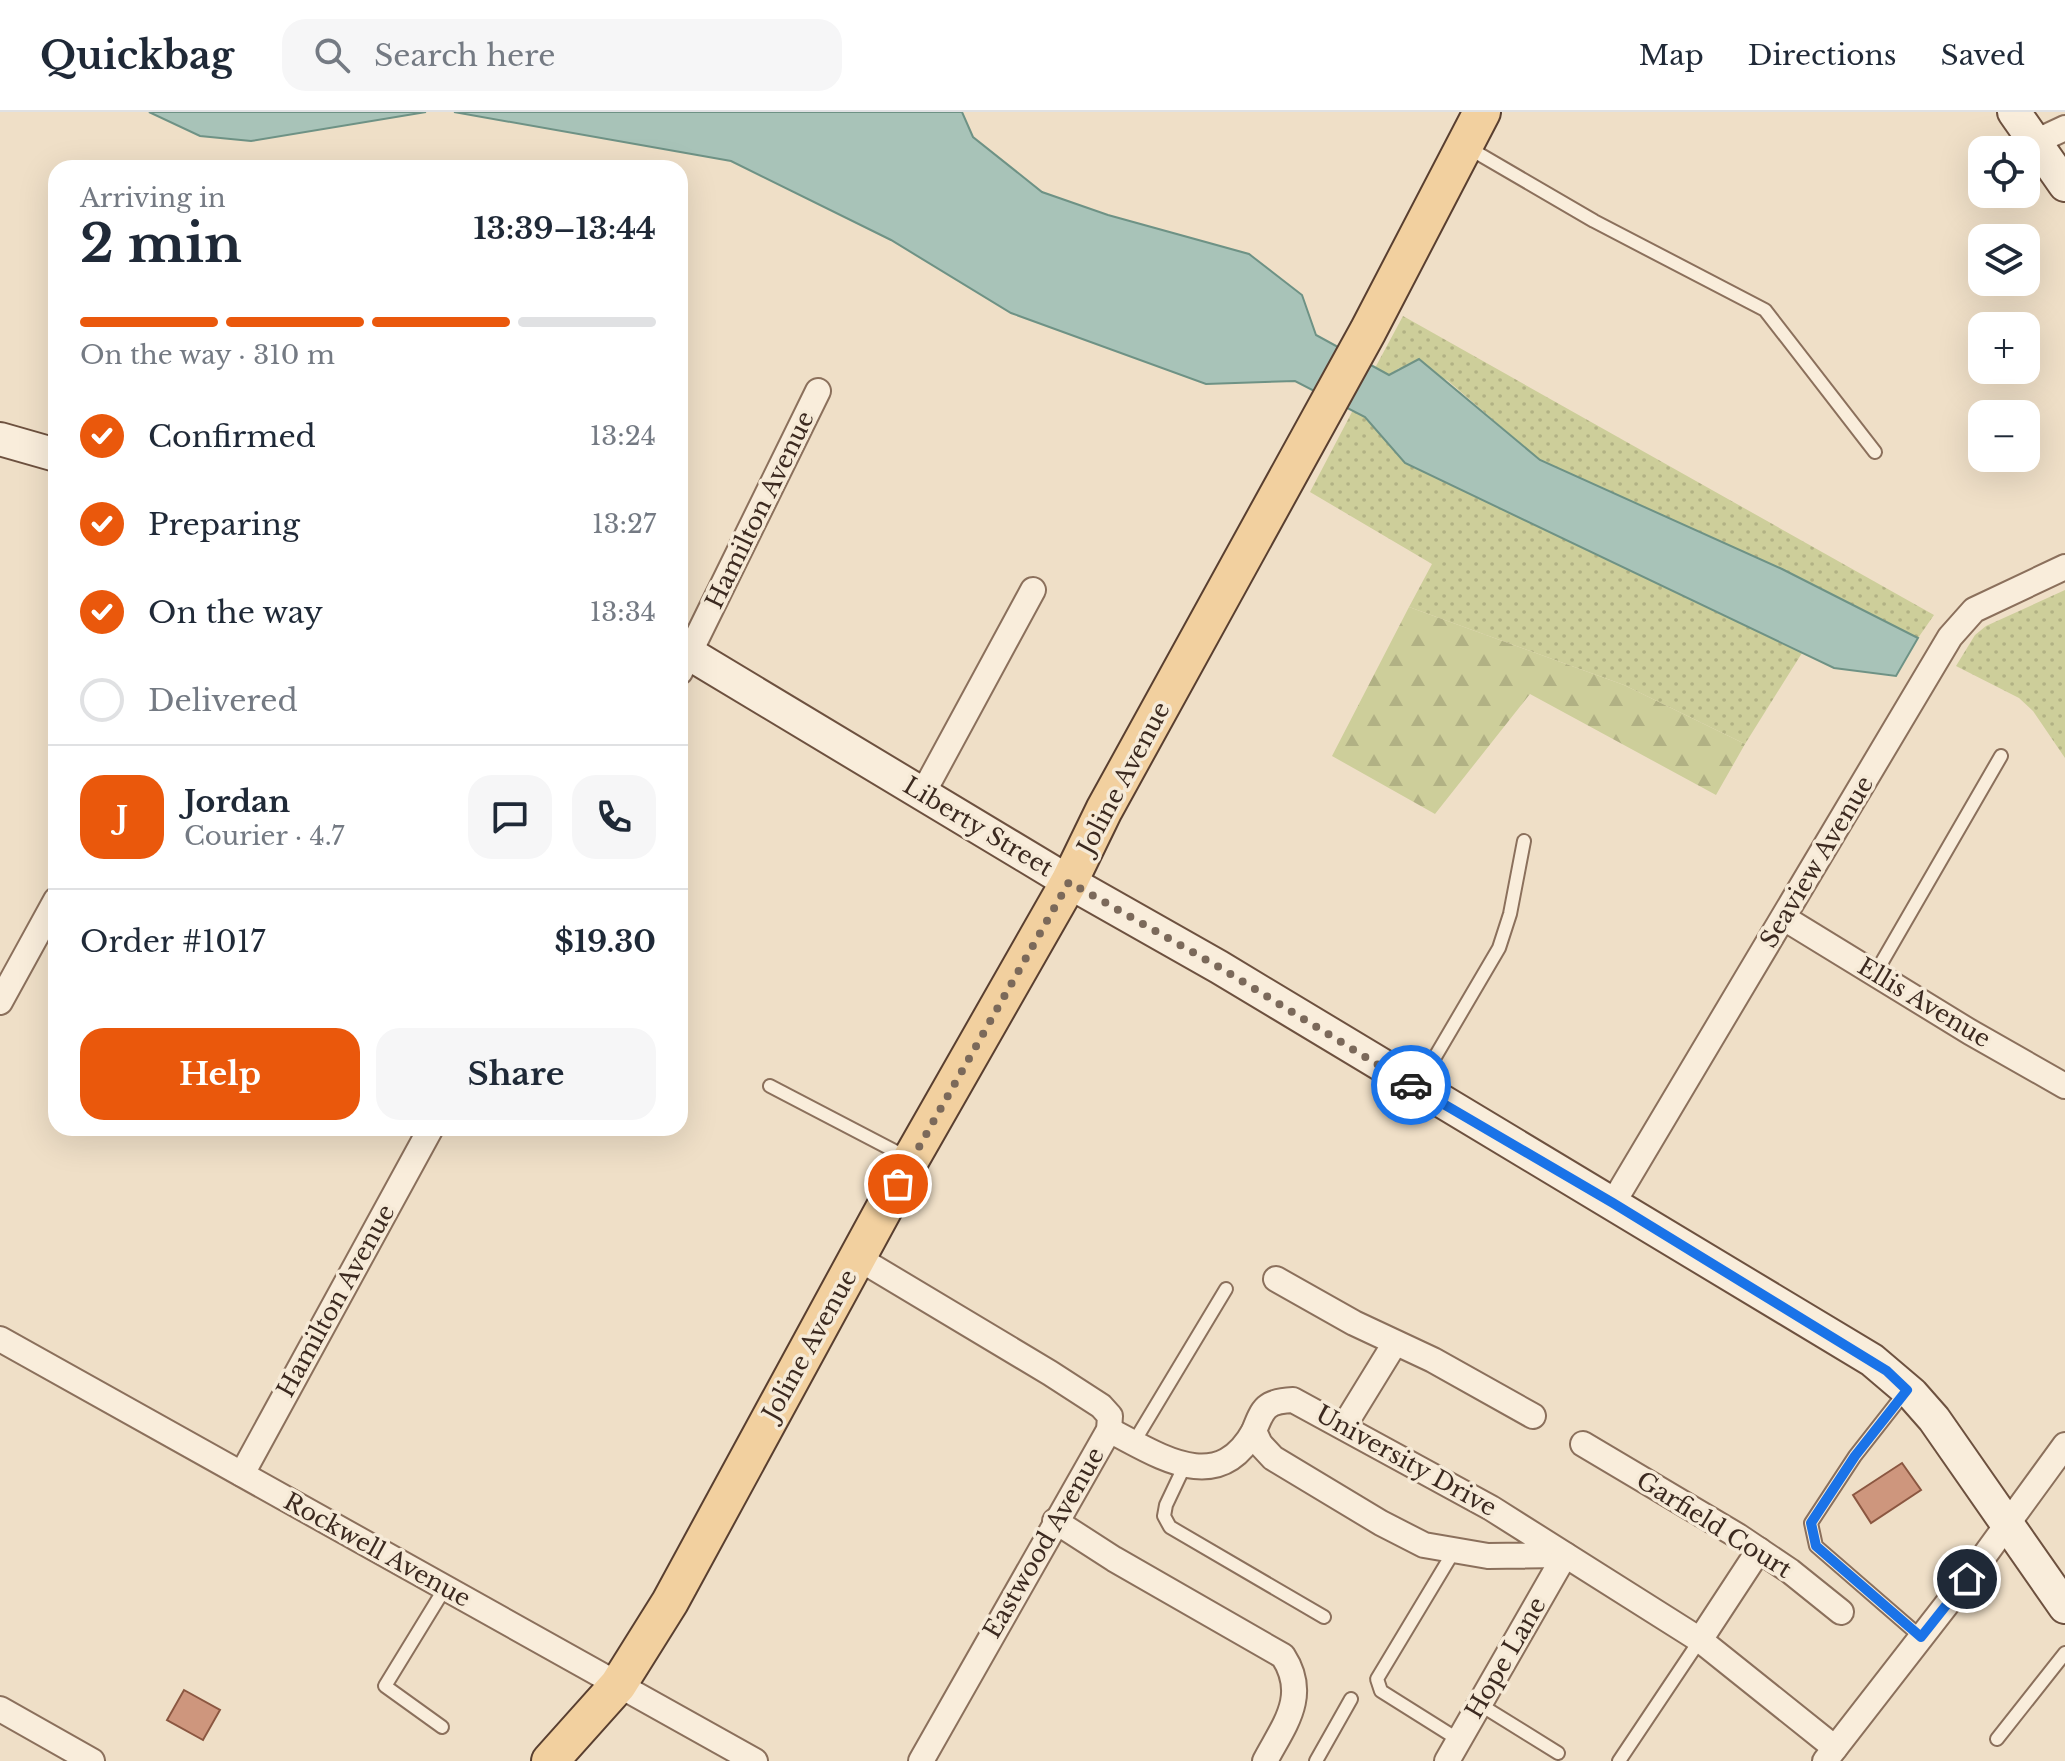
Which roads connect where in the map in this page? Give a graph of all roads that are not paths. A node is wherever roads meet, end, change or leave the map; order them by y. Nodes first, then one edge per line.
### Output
1 (1482, 112) edge
2 (2014, 112) edge
3 (2065, 128) edge
4 (2031, 136) edge
5 (2040, 140) edge
6 (1465, 145) junction
7 (2040, 149) edge
8 (2065, 185) edge
9 (818, 391) dead end
10 (0, 439) edge
11 (1875, 452) dead end
12 (48, 453) edge
13 (2065, 567) edge
14 (1033, 590) dead end
15 (688, 648) edge
16 (688, 661) edge
17 (2001, 756) dead end
18 (923, 793) junction
19 (1524, 841) dead end
20 (1069, 882) junction
21 (48, 915) edge
22 (1784, 918) junction
23 (1875, 974) junction
24 (0, 1002) edge
25 (2064, 1082) edge
26 (770, 1086) dead end
27 (1417, 1089) junction
28 (427, 1136) edge
29 (911, 1159) junction
30 (1613, 1203) junction
31 (858, 1258) junction
32 (1276, 1279) dead end
33 (1226, 1289) dead end
34 (0, 1339) edge
35 (1395, 1343) junction
36 (1907, 1390) junction
37 (1533, 1416) dead end
38 (1344, 1426) junction
39 (1109, 1430) junction
40 (1254, 1431) junction
41 (1134, 1442) junction
42 (1583, 1444) dead end
43 (2065, 1445) edge
44 (1184, 1467) junction
45 (242, 1474) junction
46 (1055, 1521) junction
47 (2006, 1524) junction
48 (1759, 1550) junction
49 (1454, 1551) junction
50 (1565, 1555) junction
51 (445, 1588) junction
52 (2065, 1607) edge
53 (1841, 1612) dead end
54 (1324, 1617) dead end
55 (1921, 1637) junction
56 (1700, 1640) junction
57 (2065, 1653) edge
58 (618, 1685) junction
59 (1351, 1699) dead end
60 (1479, 1704) junction
61 (0, 1709) edge
62 (442, 1727) dead end
63 (1997, 1739) dead end
64 (1459, 1740) junction
65 (1558, 1753) dead end
66 (1830, 1754) edge
67 (92, 1761) edge
68 (550, 1761) edge
69 (755, 1761) edge
70 (921, 1761) edge
71 (1265, 1761) edge
72 (1316, 1761) edge
73 (1447, 1761) edge
74 (1619, 1761) edge

1 - 6 main road, Joline Avenue
2 - 4 street
3 - 5 street
6 - 11 lane
6 - 20 main road, Joline Avenue
7 - 8 street
9 - 15 street, Hamilton Avenue
10 - 12 street
13 - 22 street, Seaview Avenue
14 - 18 street
16 - 18 street, Liberty Street
17 - 23 lane
18 - 20 street, Liberty Street
19 - 27 lane
20 - 27 street, Liberty Street
20 - 29 main road, Joline Avenue
21 - 24 street
22 - 23 street, Ellis Avenue
22 - 30 street, Seaview Avenue
23 - 25 street, Ellis Avenue
26 - 29 lane
27 - 30 street, Liberty Street
28 - 45 street, Hamilton Avenue
29 - 31 main road, Joline Avenue
30 - 36 street, Liberty Street
31 - 39 street, Eastwood Avenue
31 - 58 main road, Joline Avenue
32 - 35 street
33 - 41 lane
34 - 45 street, Rockwell Avenue
35 - 37 street
35 - 38 street
36 - 47 street, Liberty Street
36 - 55 lane
38 - 40 street, University Drive
38 - 50 street, University Drive
39 - 41 street
39 - 46 street, Eastwood Avenue
40 - 44 street, University Drive
40 - 49 street, University Drive
41 - 44 street
42 - 48 street, Garfield Court
43 - 47 street
44 - 54 lane
45 - 51 street, Rockwell Avenue
46 - 70 street, Eastwood Avenue
46 - 71 street
47 - 52 street, Liberty Street
47 - 55 street
48 - 53 street, Garfield Court
48 - 56 street
49 - 50 street, University Drive
49 - 64 lane
50 - 56 street, University Drive
50 - 60 street, Hope Lane
51 - 58 street, Rockwell Avenue
51 - 62 lane
55 - 66 street
56 - 66 street, University Drive
56 - 74 lane
57 - 63 lane
58 - 68 main road, Joline Avenue
58 - 69 street, Rockwell Avenue
59 - 72 lane
60 - 64 street, Hope Lane
60 - 65 lane
61 - 67 street
64 - 73 street, Hope Lane

